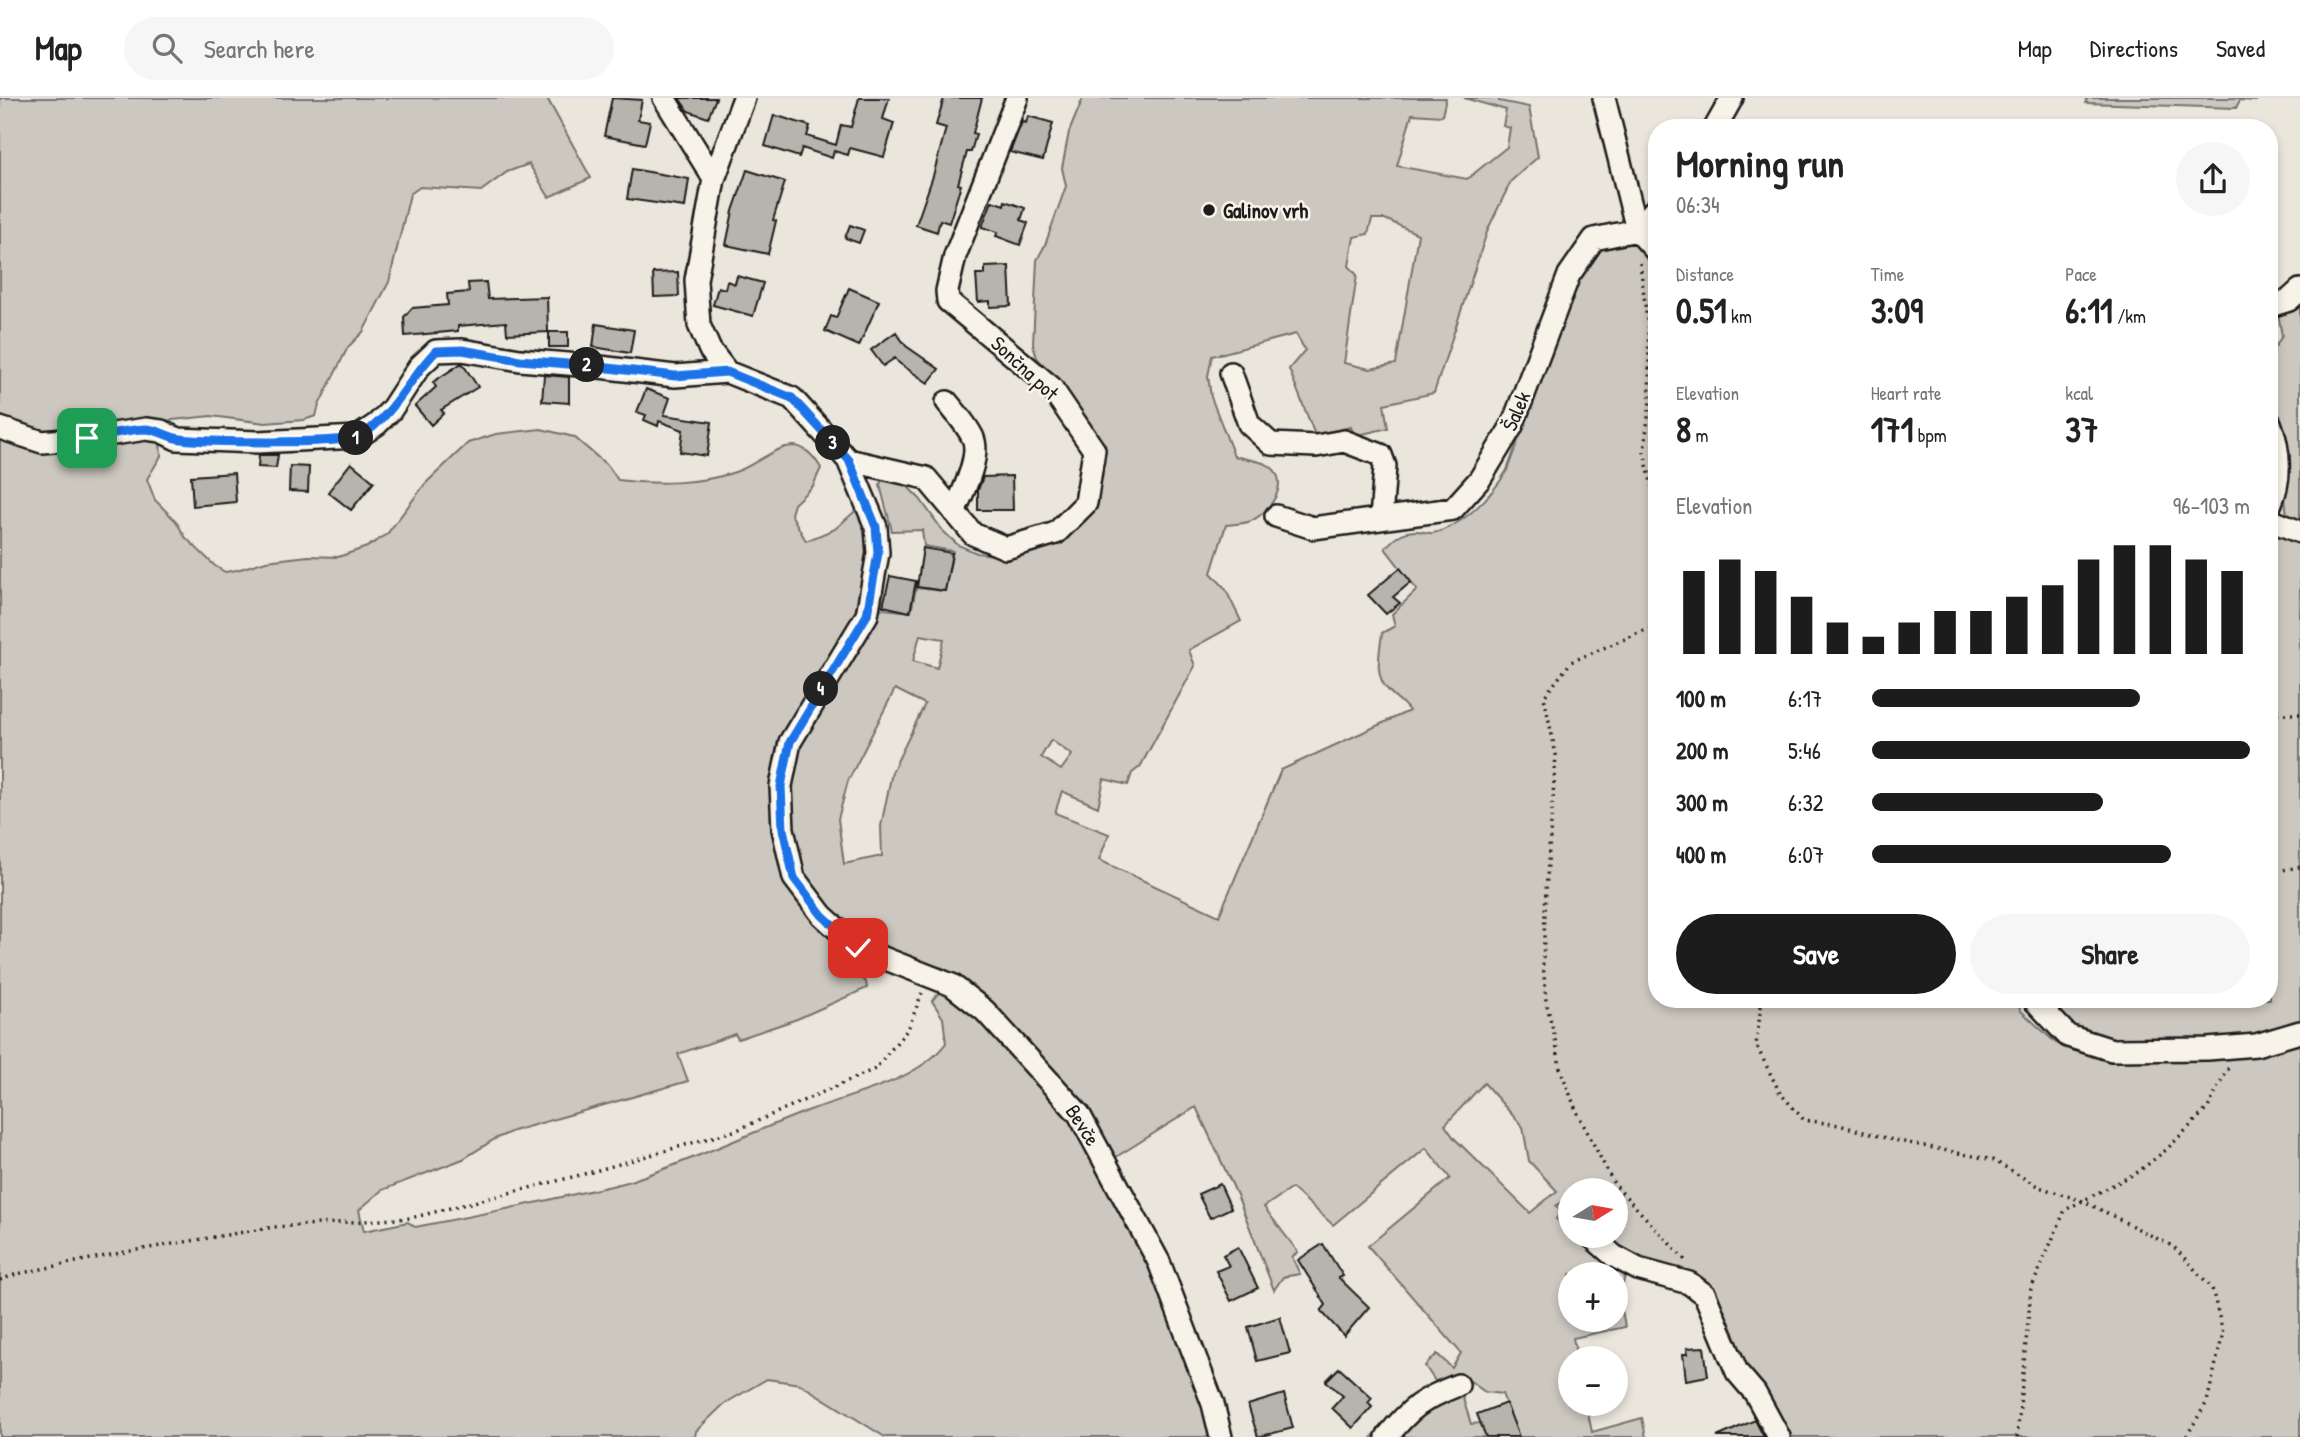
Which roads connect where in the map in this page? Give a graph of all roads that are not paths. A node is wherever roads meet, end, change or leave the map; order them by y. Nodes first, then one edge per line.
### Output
1 (664, 98) edge
2 (744, 98) edge
3 (1017, 98) edge
4 (1604, 98) edge
5 (1732, 98) edge
6 (1720, 119) edge
7 (714, 179) junction
8 (1648, 217) edge
9 (1637, 230) junction
10 (1648, 242) edge
11 (2300, 290) edge
12 (2278, 303) edge
13 (727, 372) junction
14 (1231, 373) dead end
15 (947, 402) dead end
16 (0, 428) edge
17 (2278, 453) edge
18 (849, 460) junction
19 (2278, 483) edge
20 (954, 512) junction
21 (1276, 516) dead end
22 (1381, 519) junction
23 (2278, 523) edge
24 (2300, 532) edge
25 (2042, 1008) edge
26 (2300, 1031) edge
27 (1605, 1248) edge
28 (1458, 1385) dead end
29 (1221, 1437) edge
30 (1387, 1437) edge
31 (1779, 1437) edge

1 - 7 street
2 - 7 street
3 - 20 street, Sončna pot
4 - 9 street
5 - 6 street
7 - 13 street
8 - 9 street
9 - 10 street
9 - 22 street, Šalek
11 - 12 street
13 - 16 street
13 - 18 street
14 - 22 street
15 - 20 street
17 - 19 street
18 - 20 street, Sončna pot
18 - 29 street, Bevče
21 - 22 street, Šalek
23 - 24 street
25 - 26 street
27 - 31 street
28 - 30 street

